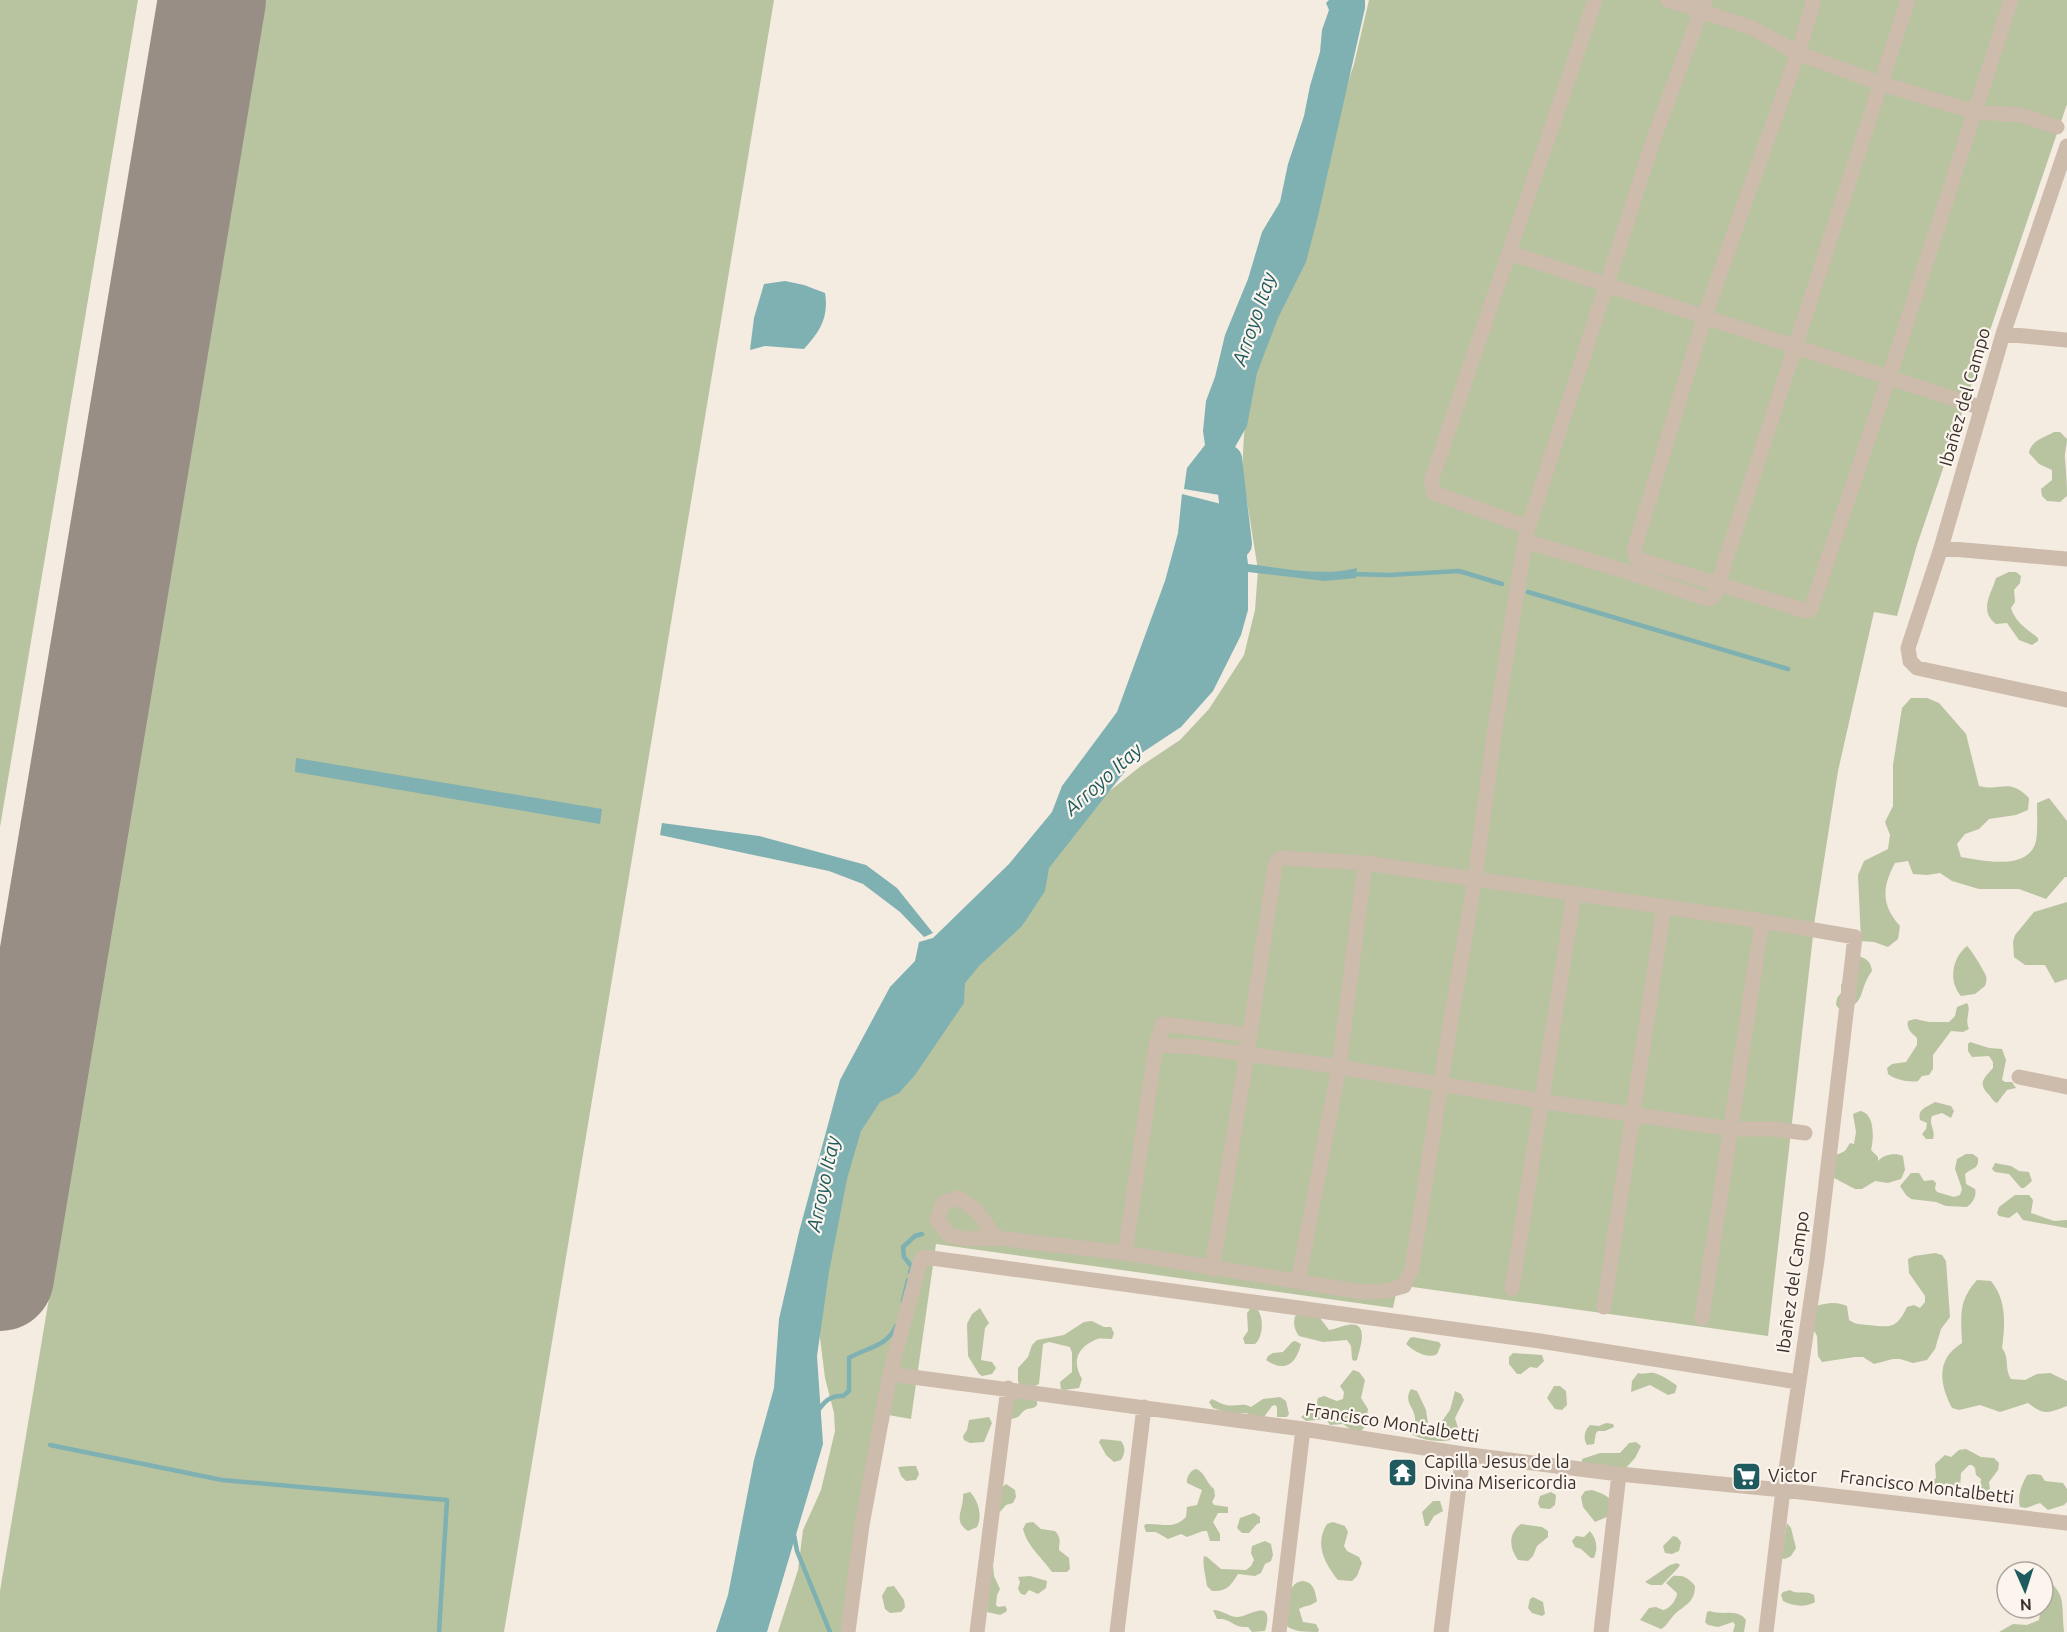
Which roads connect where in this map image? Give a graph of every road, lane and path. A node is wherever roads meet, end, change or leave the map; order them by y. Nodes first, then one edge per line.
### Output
1 (1594, 0) edge
2 (1668, 0) edge
3 (1814, 0) edge
4 (1908, 0) edge
5 (2011, 0) edge
6 (1703, 5) edge
7 (1798, 53) junction
8 (1879, 83) junction
9 (1975, 112) junction
10 (2057, 127) dead end
11 (2067, 146) edge
12 (1510, 253) junction
13 (1606, 284) junction
14 (1705, 315) junction
15 (2003, 334) junction
16 (2067, 340) edge
17 (1794, 345) junction
18 (1889, 377) junction
19 (1982, 408) junction
20 (1527, 534) junction
21 (1941, 548) junction
22 (2067, 559) edge
23 (1717, 584) junction
24 (2067, 700) edge
25 (1365, 863) junction
26 (1475, 879) junction
27 (1574, 894) junction
28 (1664, 907) junction
29 (1762, 921) junction
30 (1250, 1035) junction
31 (1156, 1044) junction
32 (1247, 1054) junction
33 (1340, 1067) junction
34 (2019, 1077) dead end
35 (1441, 1084) junction
36 (2067, 1087) edge
37 (1541, 1101) junction
38 (1633, 1114) junction
39 (1731, 1129) junction
40 (1805, 1133) dead end
41 (996, 1238) dead end
42 (1125, 1253) junction
43 (1212, 1269) junction
44 (1298, 1282) junction
45 (1512, 1289) dead end
46 (1604, 1307) dead end
47 (1702, 1318) dead end
48 (891, 1374) junction
49 (1798, 1382) junction
50 (1008, 1388) junction
51 (1144, 1407) junction
52 (1304, 1429) junction
53 (1463, 1454) junction
54 (1619, 1474) junction
55 (1783, 1490) junction
56 (2067, 1523) edge
57 (848, 1632) edge
58 (977, 1632) edge
59 (1117, 1632) edge
60 (1279, 1632) edge
61 (1441, 1632) edge
62 (1601, 1632) edge
63 (1766, 1632) edge

1 - 12 street
2 - 6 street
3 - 7 street
4 - 8 street
5 - 9 street
6 - 7 street
6 - 13 street
7 - 8 street
7 - 14 street
8 - 9 street
8 - 17 street
9 - 10 street
9 - 18 street
11 - 15 street, Ibañez del Campo
12 - 13 street
12 - 20 street
13 - 14 street
13 - 20 street
14 - 17 street
14 - 23 street
15 - 16 street
15 - 19 street, Ibañez del Campo
17 - 18 street
17 - 23 street
18 - 19 street
18 - 23 street
19 - 21 street, Ibañez del Campo
20 - 23 street
20 - 26 street
21 - 22 street
21 - 24 street, Ibañez del Campo
25 - 26 street
25 - 30 street
25 - 33 street
26 - 27 street
26 - 35 street
27 - 28 street
27 - 37 street
28 - 29 street
28 - 38 street
29 - 39 street
29 - 49 street, Ibañez del Campo
30 - 31 street
30 - 32 street
31 - 32 street
31 - 42 street
32 - 33 street
32 - 43 street
33 - 35 street
33 - 44 street
34 - 36 street
35 - 37 street
35 - 44 street
37 - 38 street
37 - 45 street
38 - 39 street
38 - 46 street
39 - 40 street
39 - 47 street
41 - 42 street
42 - 43 street
43 - 44 street
48 - 49 street
48 - 50 street, Francisco Montalbetti
48 - 57 street
49 - 55 street, Ibañez del Campo
50 - 51 street, Francisco Montalbetti
50 - 58 street
51 - 52 street, Francisco Montalbetti
51 - 59 street
52 - 53 street, Francisco Montalbetti
52 - 60 street
53 - 54 street, Francisco Montalbetti
53 - 61 street
54 - 55 street, Francisco Montalbetti
54 - 62 street
55 - 56 street, Francisco Montalbetti
55 - 63 street, Ibañez del Campo

